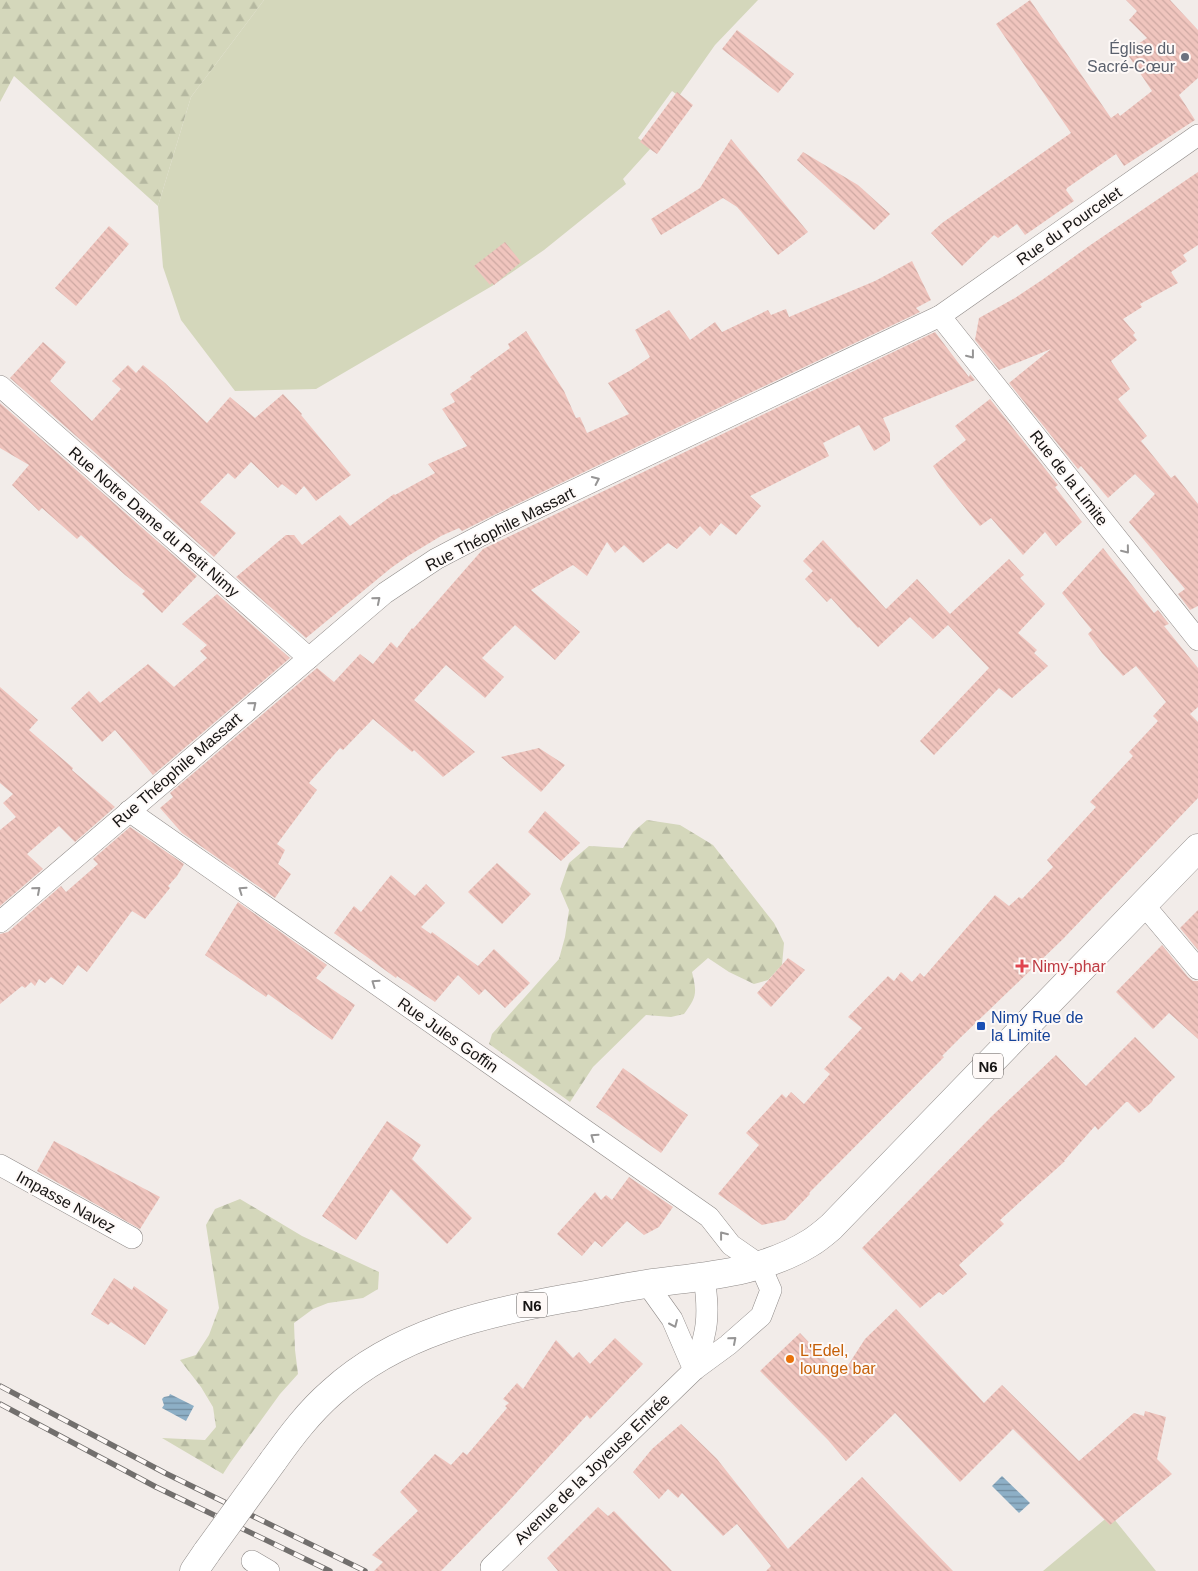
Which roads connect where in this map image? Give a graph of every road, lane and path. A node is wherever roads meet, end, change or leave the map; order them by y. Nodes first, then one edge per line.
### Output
1 (1198, 135) edge
2 (940, 316) junction
3 (0, 386) edge
4 (1198, 640) edge
5 (309, 658) junction
6 (129, 811) junction
7 (1198, 848) edge
8 (1144, 905) junction
9 (0, 922) edge
10 (1198, 969) edge
11 (0, 1165) edge
12 (132, 1238) dead end
13 (760, 1265) junction
14 (704, 1277) junction
15 (647, 1284) junction
16 (694, 1370) junction
17 (201, 1561) edge
18 (491, 1568) dead end

1 - 2 street, Rue du Pourcelet
2 -> 4 street, Rue de la Limite
5 -> 2 street, Rue Théophile Massart
3 - 5 street, Rue Notre Dame du Petit Nimy
6 -> 5 street, Rue Théophile Massart
9 -> 6 street, Rue Théophile Massart
13 -> 6 street, Rue Jules Goffin
7 - 8 main road, N6
8 - 10 street
8 - 13 main road, N6
11 - 12 street, Impasse Navez
13 - 14 main road, N6
16 -> 13 street, Avenue de la Joyeuse Entrée
14 - 15 main road, N6
14 - 16 street, Avenue de la Joyeuse Entrée
15 -> 16 street
15 - 17 main road, N6, bridge
16 - 18 street, Avenue de la Joyeuse Entrée

